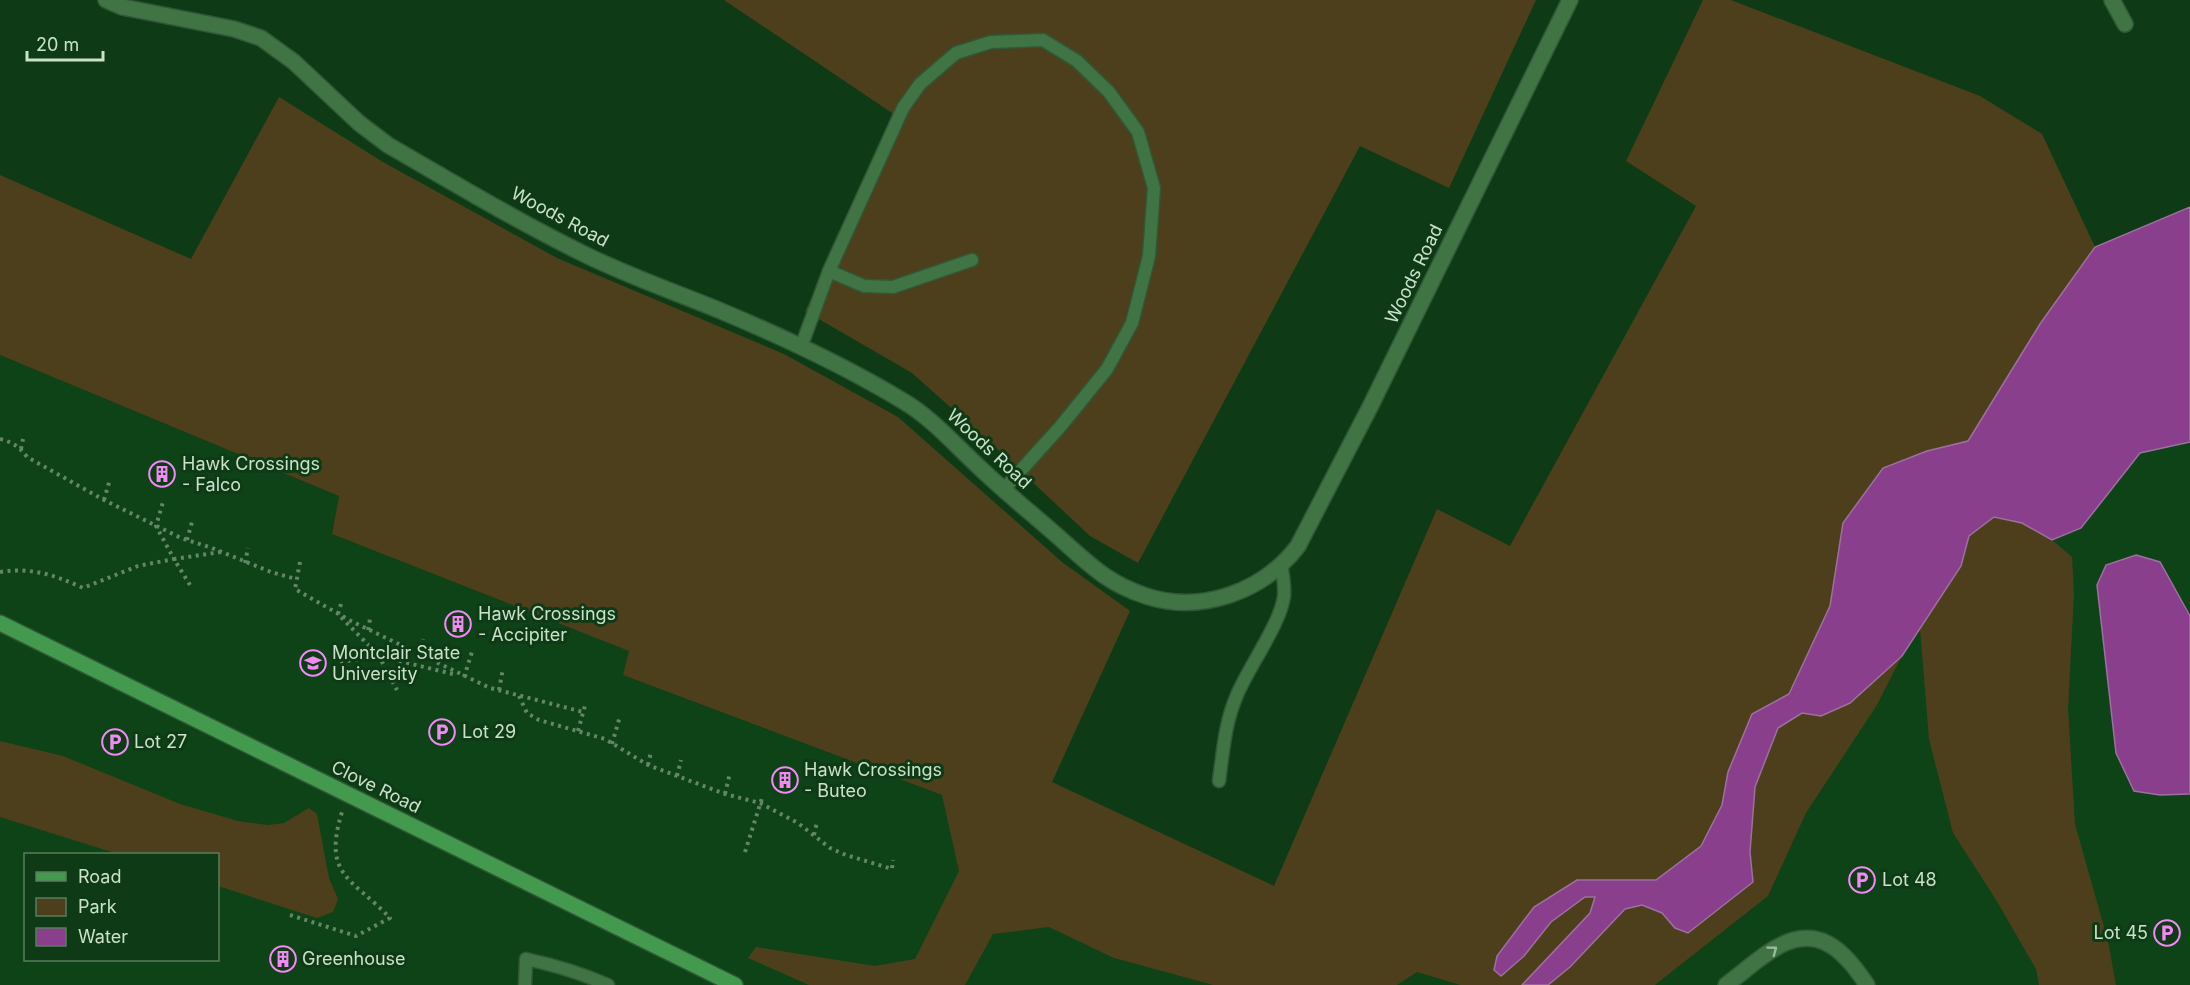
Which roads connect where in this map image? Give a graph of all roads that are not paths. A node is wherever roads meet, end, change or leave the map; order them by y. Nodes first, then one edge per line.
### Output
1 (106, 0) edge
2 (1570, 0) edge
3 (2112, 0) edge
4 (2125, 24) dead end
5 (972, 260) dead end
6 (829, 271) junction
7 (801, 347) junction
8 (1004, 489) junction
9 (1281, 564) junction
10 (0, 622) edge
11 (1219, 781) dead end
12 (525, 985) edge
13 (608, 985) edge
14 (735, 985) edge
15 (1726, 985) edge
16 (1867, 985) edge

1 - 7 street, Woods Road
2 - 9 street, Woods Road
3 - 4 street
5 - 6 lane
6 - 7 lane
6 - 8 lane
7 - 8 street, Woods Road
8 - 9 street, Woods Road
9 - 11 lane
10 - 14 street, Clove Road
12 - 13 lane
15 -> 16 street

